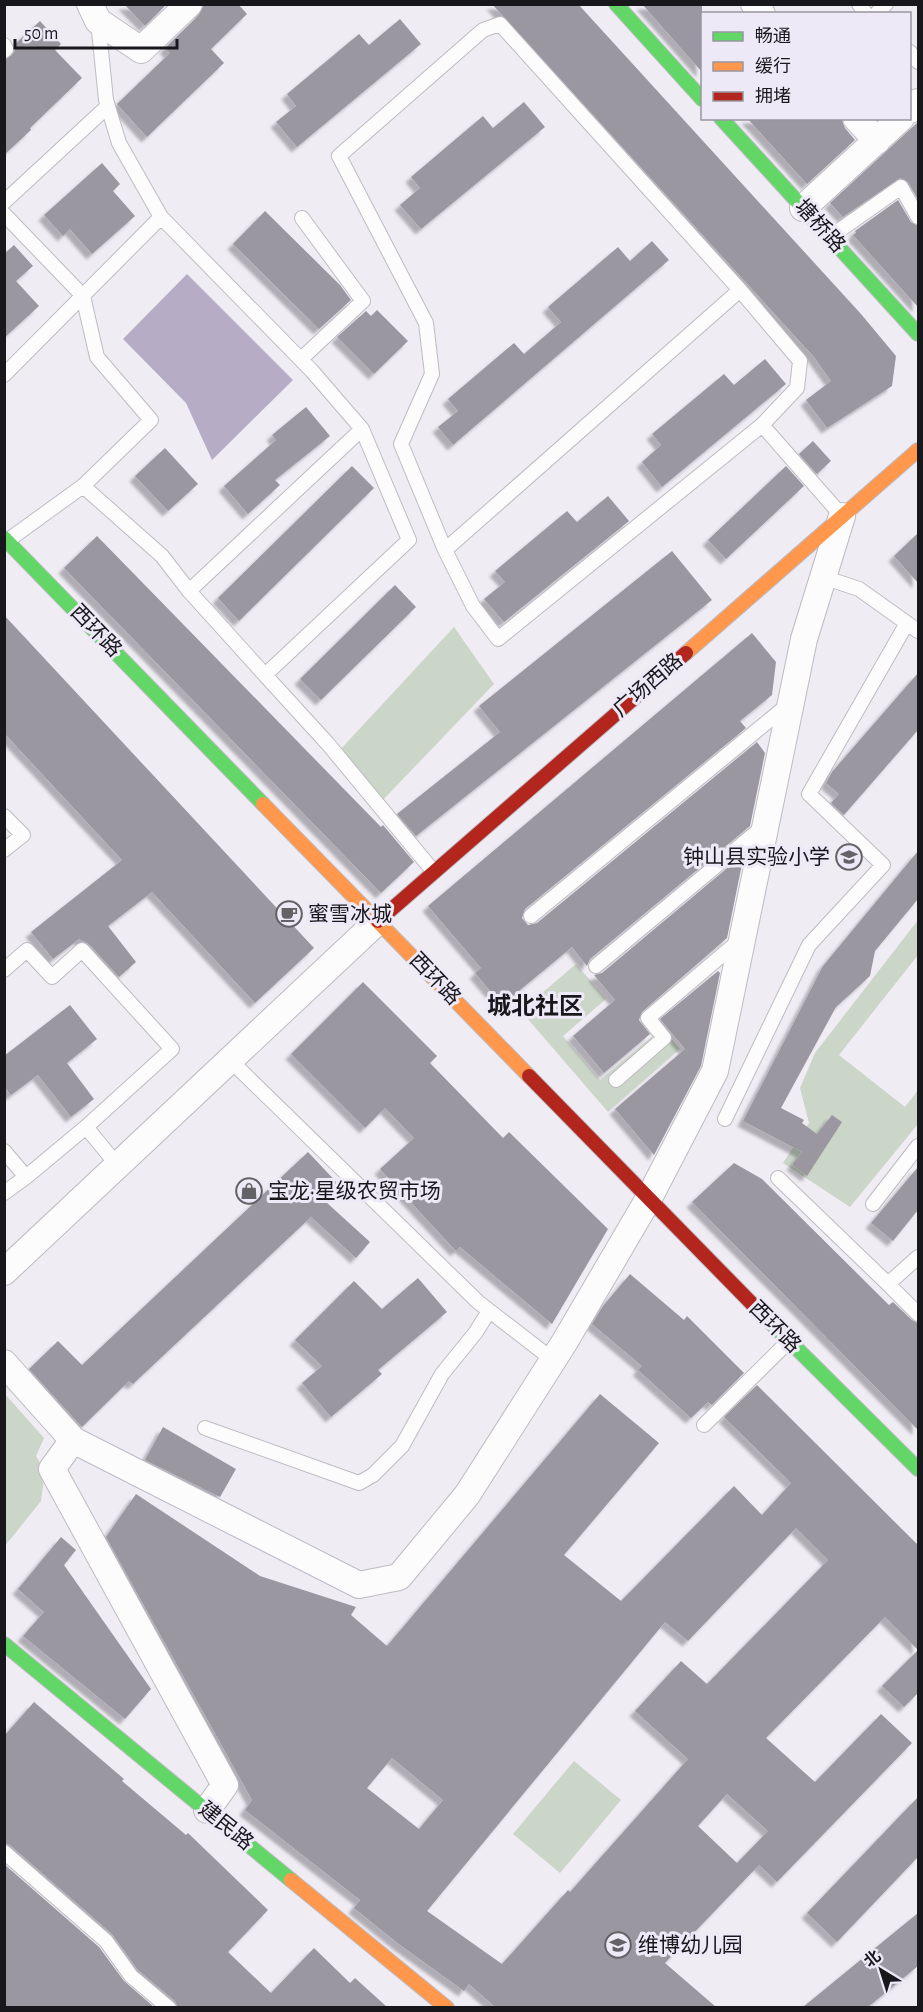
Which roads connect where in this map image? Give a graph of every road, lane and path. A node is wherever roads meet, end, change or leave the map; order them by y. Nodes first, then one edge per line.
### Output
1 (189, 4) edge
2 (616, 4) edge
3 (94, 13) edge
4 (4, 45) edge
5 (4, 51) edge
6 (701, 98) edge
7 (108, 106) junction
8 (723, 120) edge
9 (858, 120) edge
10 (899, 120) edge
11 (877, 141) junction
12 (4, 202) edge
13 (803, 208) junction
14 (4, 214) edge
15 (918, 217) edge
16 (161, 218) junction
17 (302, 218) dead end
18 (830, 237) junction
19 (740, 290) junction
20 (83, 296) junction
21 (918, 334) edge
22 (301, 359) junction
23 (4, 375) edge
24 (762, 425) junction
25 (362, 429) junction
26 (918, 450) edge
27 (82, 486) junction
28 (842, 516) junction
29 (5, 541) edge
30 (445, 550) junction
31 (823, 577) junction
32 (189, 591) junction
33 (913, 627) edge
34 (265, 675) junction
35 (791, 702) junction
36 (4, 816) edge
37 (765, 824) junction
38 (4, 850) edge
39 (435, 872) junction
40 (531, 916) dead end
41 (378, 921) junction
42 (742, 939) junction
43 (596, 966) dead end
44 (4, 970) edge
45 (230, 1060) junction
46 (616, 1080) dead end
47 (725, 1119) dead end
48 (86, 1127) junction
49 (918, 1146) edge
50 (4, 1151) edge
51 (118, 1166) junction
52 (26, 1177) junction
53 (778, 1178) dead end
54 (4, 1192) edge
55 (648, 1198) junction
56 (873, 1204) dead end
57 (918, 1257) edge
58 (4, 1272) edge
59 (888, 1284) junction
60 (489, 1311) junction
61 (918, 1314) edge
62 (789, 1341) junction
63 (553, 1360) junction
64 (4, 1363) edge
65 (704, 1425) dead end
66 (205, 1428) dead end
67 (72, 1440) junction
68 (918, 1469) edge
69 (4, 1644) edge
70 (207, 1810) junction
71 (4, 1852) edge
72 (170, 2007) edge
73 (447, 2007) edge

1 - 3 street
2 - 6 street
3 - 7 lane
4 - 5 lane
7 - 12 lane
7 - 16 lane
8 - 13 street, 塘桥路
9 - 11 street
10 - 11 street
11 - 13 street
13 - 18 street, 塘桥路
14 - 20 lane
15 - 18 lane
16 - 20 lane
16 - 22 lane
17 - 22 lane
18 - 21 street, 塘桥路
19 - 24 lane
19 - 30 lane
19 - 30 lane
20 - 23 lane
20 - 27 lane
22 - 25 lane
24 - 28 lane
24 - 30 lane
25 - 32 lane
25 - 34 lane
26 - 28 street, 广场西路
27 - 29 lane
27 - 32 lane
28 - 31 street
28 - 39 street, 广场西路
29 - 41 street, 西环路
31 - 33 lane
31 - 35 street
32 - 34 lane
33 - 47 lane
34 - 39 lane
35 - 37 street
35 - 40 lane
36 - 38 lane
37 - 42 street
37 - 43 lane
39 - 41 street, 广场西路
41 - 45 street
41 - 55 street, 西环路
42 - 46 lane
42 - 55 street
44 - 48 lane
45 - 51 street
45 - 60 lane
48 - 51 lane
48 - 52 lane
49 - 56 lane
50 - 52 lane
51 - 58 street
52 - 54 lane
53 - 59 lane
55 - 62 street, 西环路
55 - 63 street
57 - 59 lane
59 - 61 lane
60 - 63 lane
60 - 66 lane
62 - 65 lane
62 - 68 street, 西环路
63 - 67 street
64 - 67 street
67 - 70 street
69 - 70 street, 建民路
70 - 73 street, 建民路
71 - 72 lane

